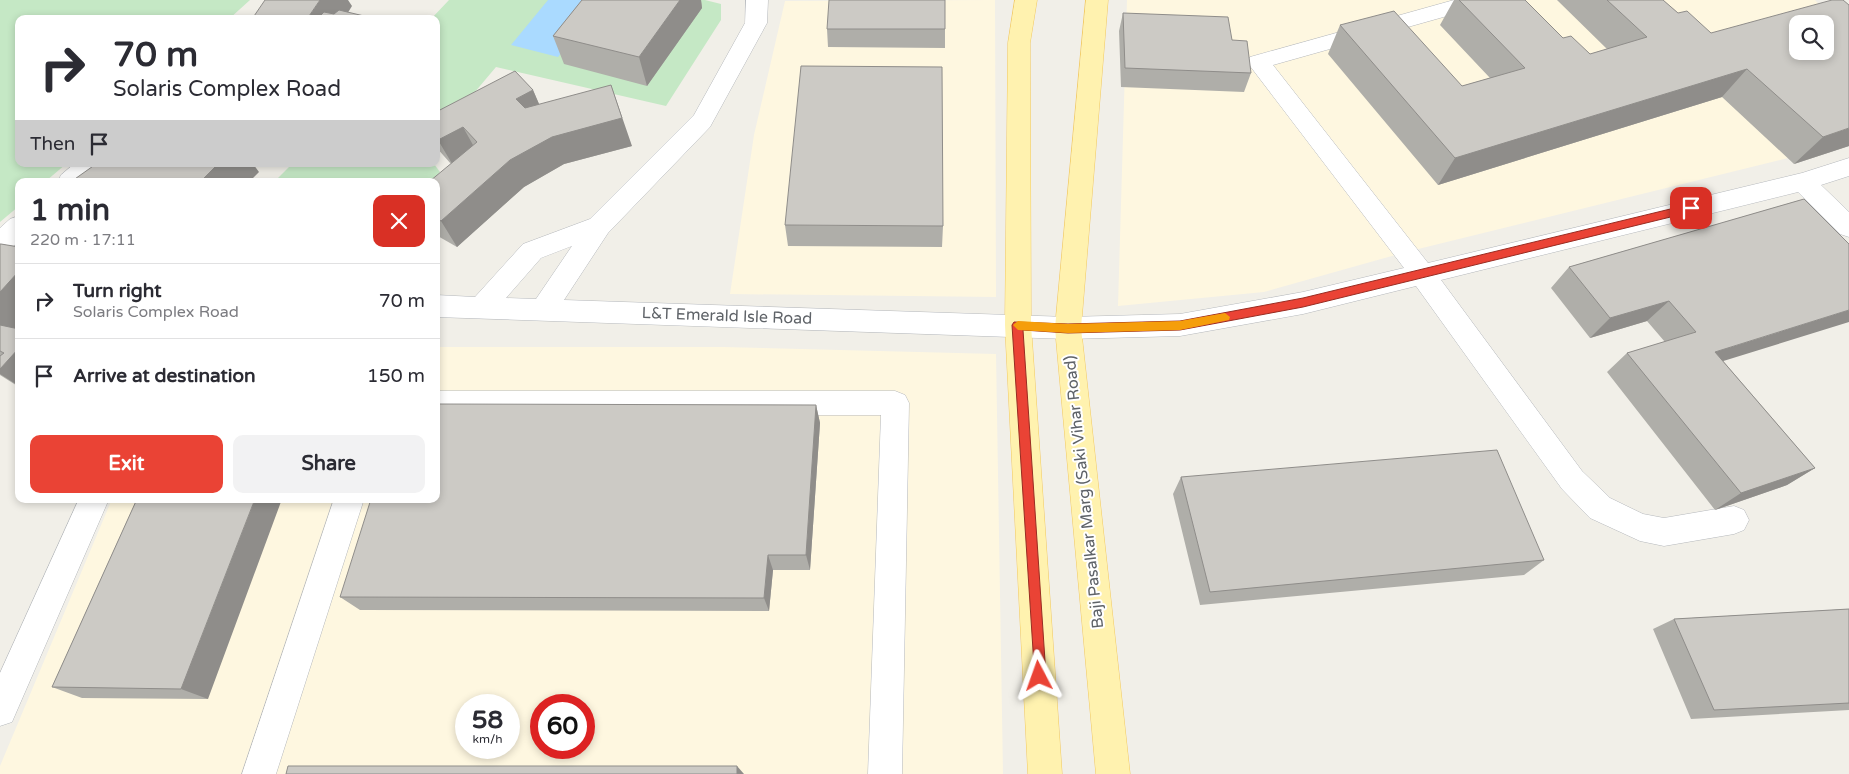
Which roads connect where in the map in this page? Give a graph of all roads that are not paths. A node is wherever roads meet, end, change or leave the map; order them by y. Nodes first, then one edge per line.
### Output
1 (757, 0) edge
2 (1026, 0) edge
3 (1097, 0) edge
4 (1479, 0) edge
5 (86, 167) edge
6 (1849, 167) edge
7 (73, 178) edge
8 (1803, 182) junction
9 (599, 226) junction
10 (1849, 227) edge
11 (15, 230) edge
12 (0, 243) edge
13 (1421, 273) junction
14 (440, 306) edge
15 (481, 308) junction
16 (543, 310) junction
17 (1018, 325) junction
18 (1068, 328) junction
19 (440, 403) edge
20 (92, 503) edge
21 (348, 503) edge
22 (1734, 520) dead end
23 (0, 710) edge
24 (259, 774) edge
25 (885, 774) edge
26 (1045, 774) edge
27 (1113, 774) edge

1 - 9 street
2 - 17 main road
3 - 18 main road, Baji Pasalkar Marg (Saki Vihar Road)
4 - 13 street
5 - 7 street
6 - 8 street, L&T Emerald Isle Road
8 - 10 street
8 - 13 street, L&T Emerald Isle Road
9 - 15 street
9 - 16 street
11 - 12 street
13 - 18 street, L&T Emerald Isle Road
13 - 22 street
14 - 15 street, L&T Emerald Isle Road
15 - 16 street, L&T Emerald Isle Road
16 - 17 street, L&T Emerald Isle Road
17 - 18 street, L&T Emerald Isle Road
17 - 26 main road
18 - 27 main road, Baji Pasalkar Marg (Saki Vihar Road)
19 - 25 street
20 - 23 street
21 - 24 street

